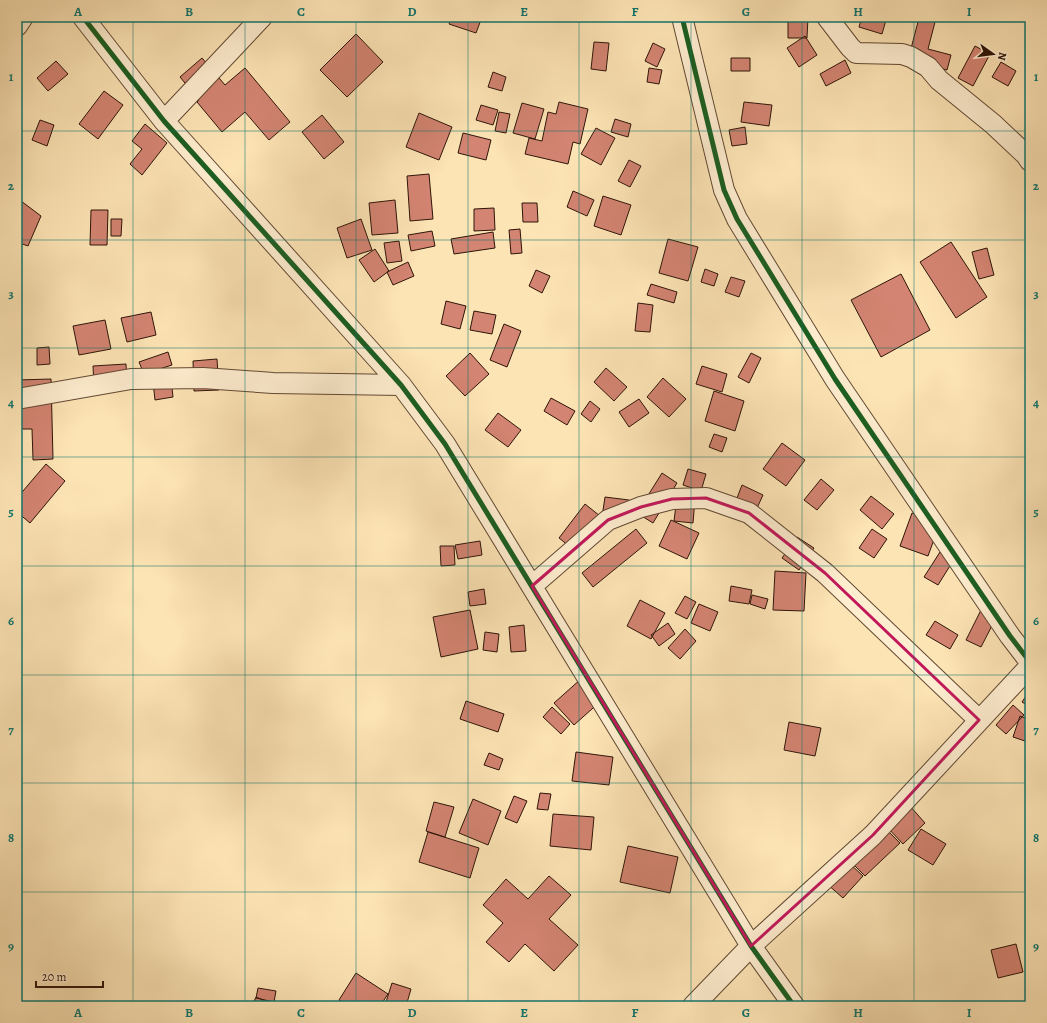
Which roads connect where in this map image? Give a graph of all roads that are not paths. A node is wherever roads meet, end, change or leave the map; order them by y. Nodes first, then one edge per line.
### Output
1 (22, 17) edge
2 (83, 17) edge
3 (262, 17) edge
4 (828, 17) edge
5 (685, 18) edge
6 (17, 26) edge
7 (164, 121) junction
8 (1030, 161) edge
9 (401, 385) junction
10 (17, 399) edge
11 (532, 586) junction
12 (1030, 662) edge
13 (1030, 666) edge
14 (979, 720) junction
15 (751, 946) junction
16 (702, 1002) edge
17 (794, 1006) edge

1 - 6 street
2 - 7 street
3 - 7 street
4 - 8 street
5 - 12 street
7 - 9 street
9 - 10 street
9 - 11 street
11 - 14 street
11 - 15 street
13 - 14 street
14 - 15 street
15 - 16 street
15 - 17 street

